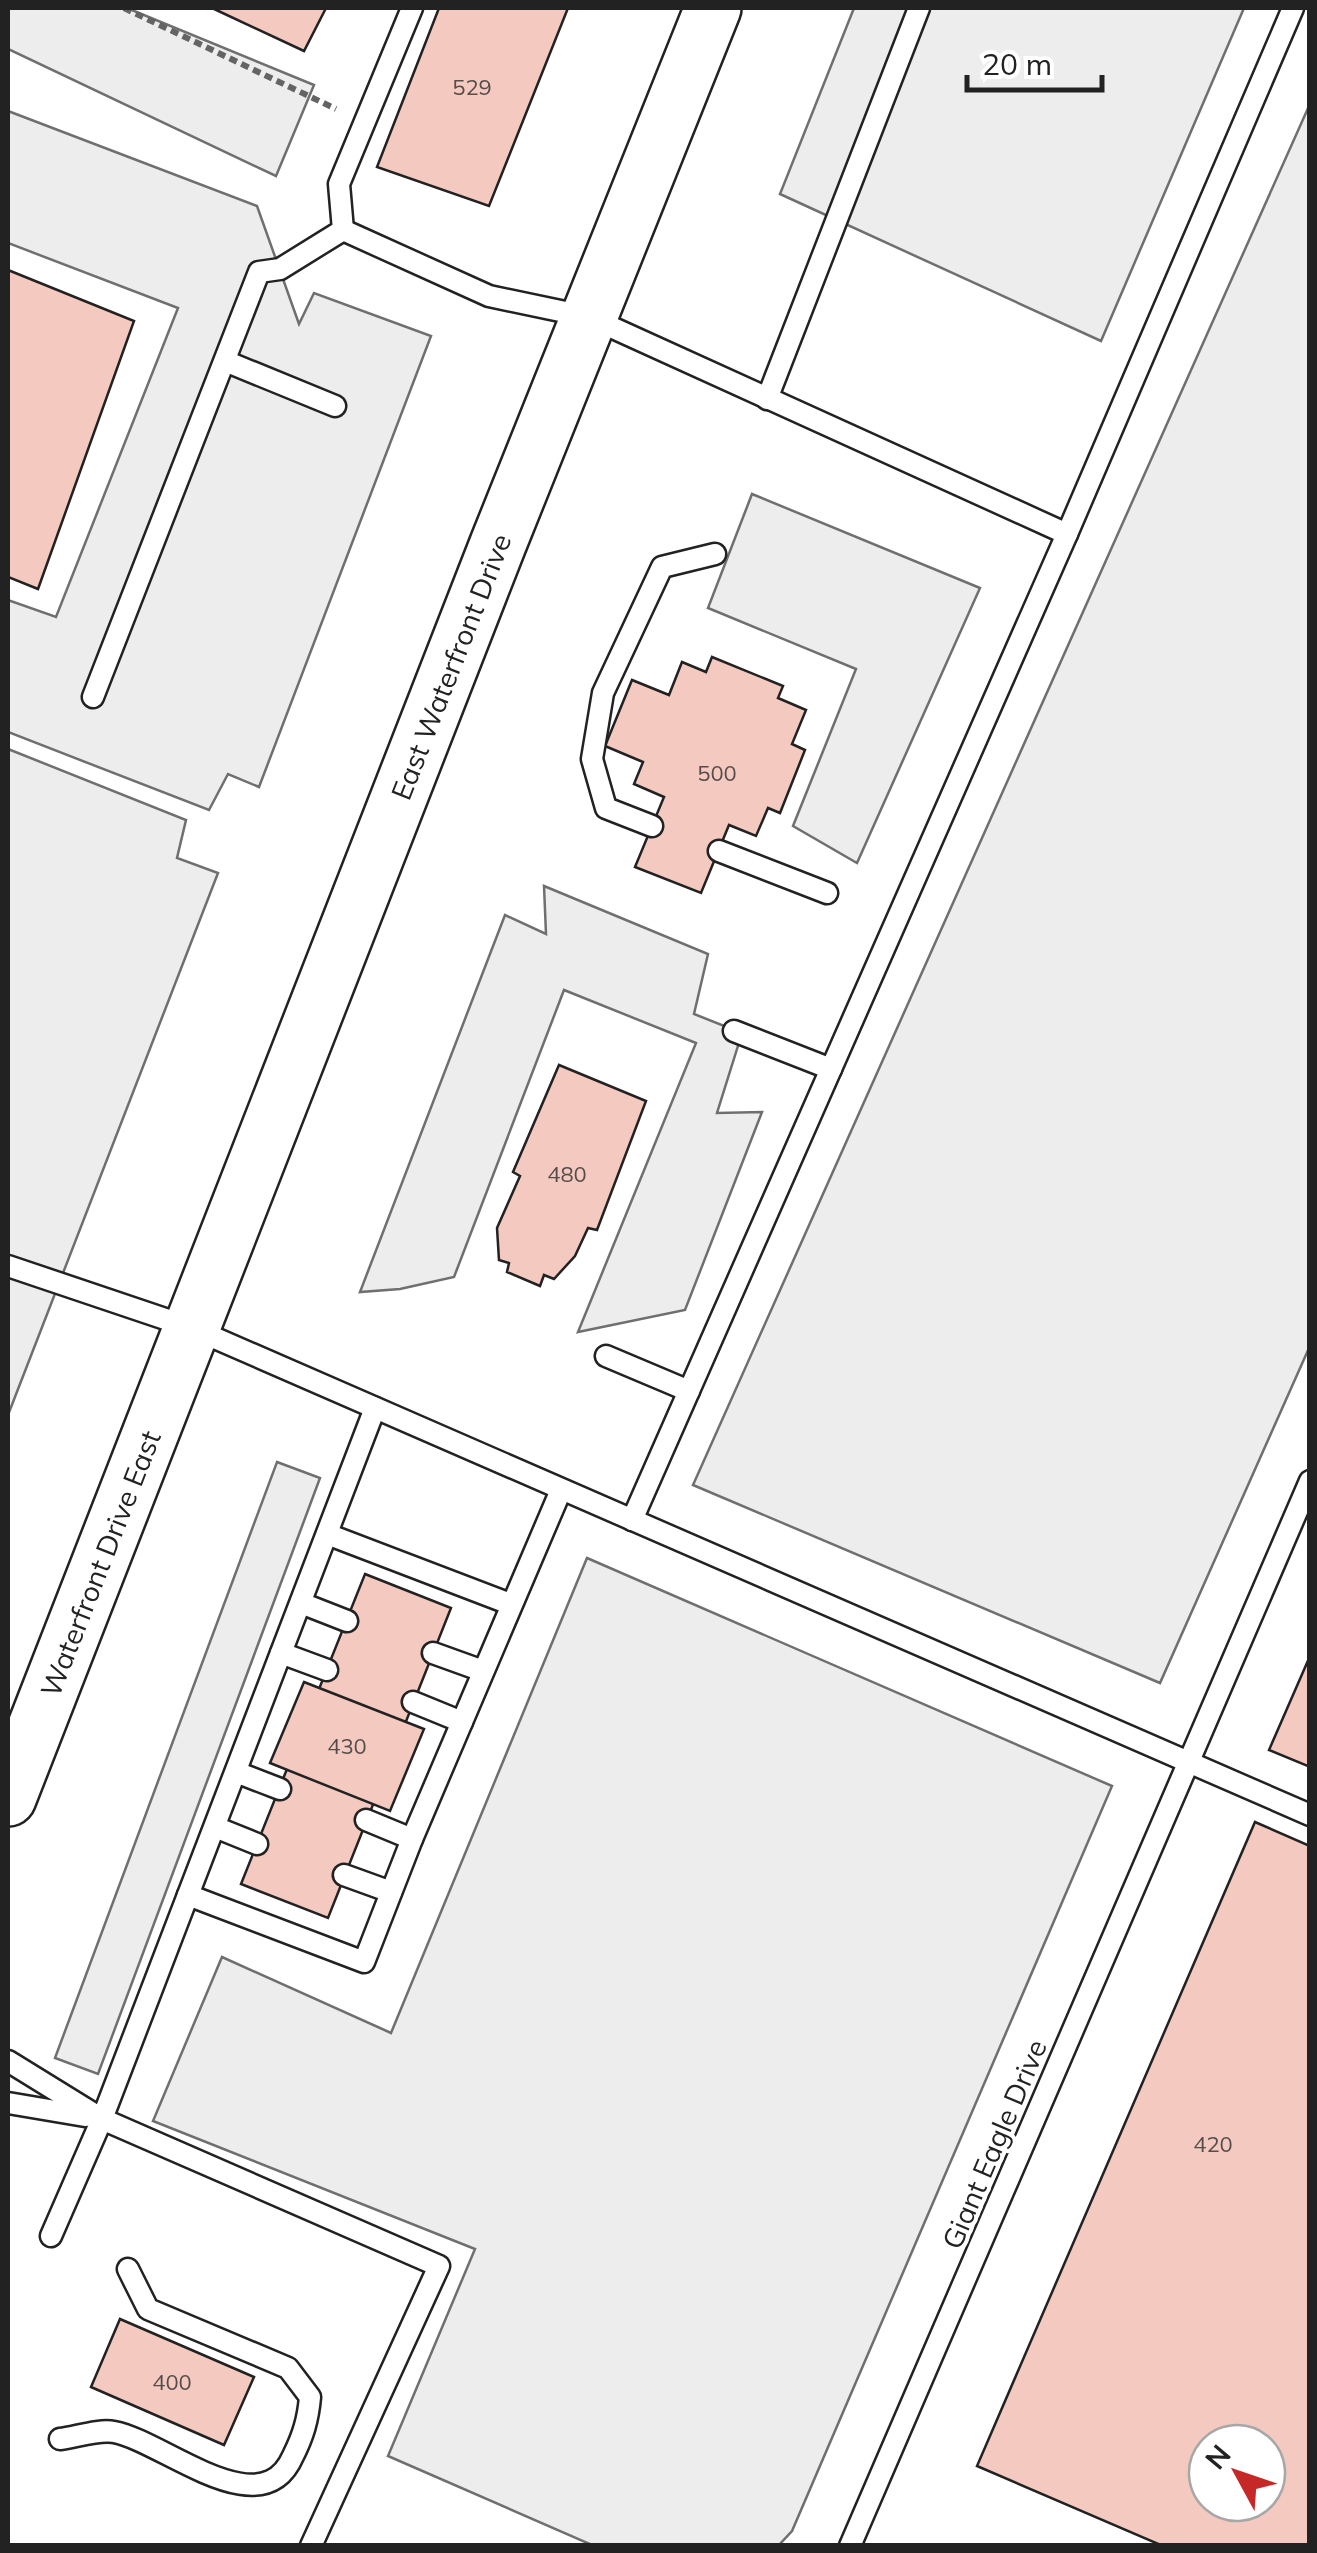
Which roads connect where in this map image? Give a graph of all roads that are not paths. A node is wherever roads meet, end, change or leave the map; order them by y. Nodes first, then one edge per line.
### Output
1 (412, 8) edge
2 (713, 8) edge
3 (919, 8) edge
4 (1292, 8) edge
5 (343, 230) junction
6 (588, 318) junction
7 (225, 361) junction
8 (767, 399) junction
9 (335, 406) dead end
10 (1066, 534) junction
11 (715, 554) dead end
12 (93, 697) dead end
13 (652, 826) dead end
14 (719, 851) dead end
15 (827, 893) dead end
16 (734, 1031) dead end
17 (831, 1070) junction
18 (8, 1266) edge
19 (192, 1328) junction
20 (606, 1356) dead end
21 (689, 1391) junction
22 (375, 1408) junction
23 (1310, 1481) edge
24 (561, 1490) junction
25 (632, 1520) junction
26 (326, 1534) junction
27 (300, 1603) junction
28 (510, 1604) junction
29 (347, 1621) dead end
30 (281, 1653) junction
31 (433, 1653) dead end
32 (327, 1670) dead end
33 (484, 1671) junction
34 (413, 1702) dead end
35 (462, 1722) junction
36 (1186, 1763) junction
37 (236, 1772) junction
38 (280, 1789) dead end
39 (8, 1798) edge
40 (1310, 1814) edge
41 (366, 1820) dead end
42 (215, 1828) junction
43 (412, 1839) junction
44 (257, 1844) dead end
45 (344, 1875) dead end
46 (390, 1892) junction
47 (188, 1895) junction
48 (8, 2061) edge
49 (8, 2102) edge
50 (102, 2120) junction
51 (51, 2236) dead end
52 (128, 2269) dead end
53 (60, 2438) dead end
54 (311, 2546) edge
55 (850, 2546) edge

1 - 5 lane
2 - 6 street, East Waterfront Drive
3 - 8 lane
4 - 10 lane
5 - 6 lane
5 - 7 lane
6 - 8 lane
6 - 19 street, East Waterfront Drive
7 - 9 lane
7 - 12 lane
8 - 10 lane
10 - 17 lane
11 - 13 lane
14 - 15 lane
16 - 17 lane
17 - 21 lane
18 - 19 lane
19 - 22 lane
19 - 39 street, Waterfront Drive East
20 - 21 lane
21 - 25 lane
22 - 24 lane
22 - 26 lane
23 - 36 lane, Giant Eagle Drive
24 - 25 lane
24 - 28 lane
25 - 36 lane
26 - 27 lane
26 - 28 lane
27 - 29 lane
27 - 30 lane
28 - 33 lane
30 - 32 lane
30 - 37 lane
31 - 33 lane
33 - 35 lane
34 - 35 lane
35 - 43 lane
36 - 40 lane
36 - 55 lane, Giant Eagle Drive
37 - 38 lane
37 - 42 lane
41 - 43 lane
42 - 44 lane
42 - 47 lane
43 - 46 lane
45 - 46 lane
46 - 47 lane
47 - 50 lane
48 - 50 lane
49 - 50 lane
50 - 51 lane
50 - 54 lane
52 - 53 lane

